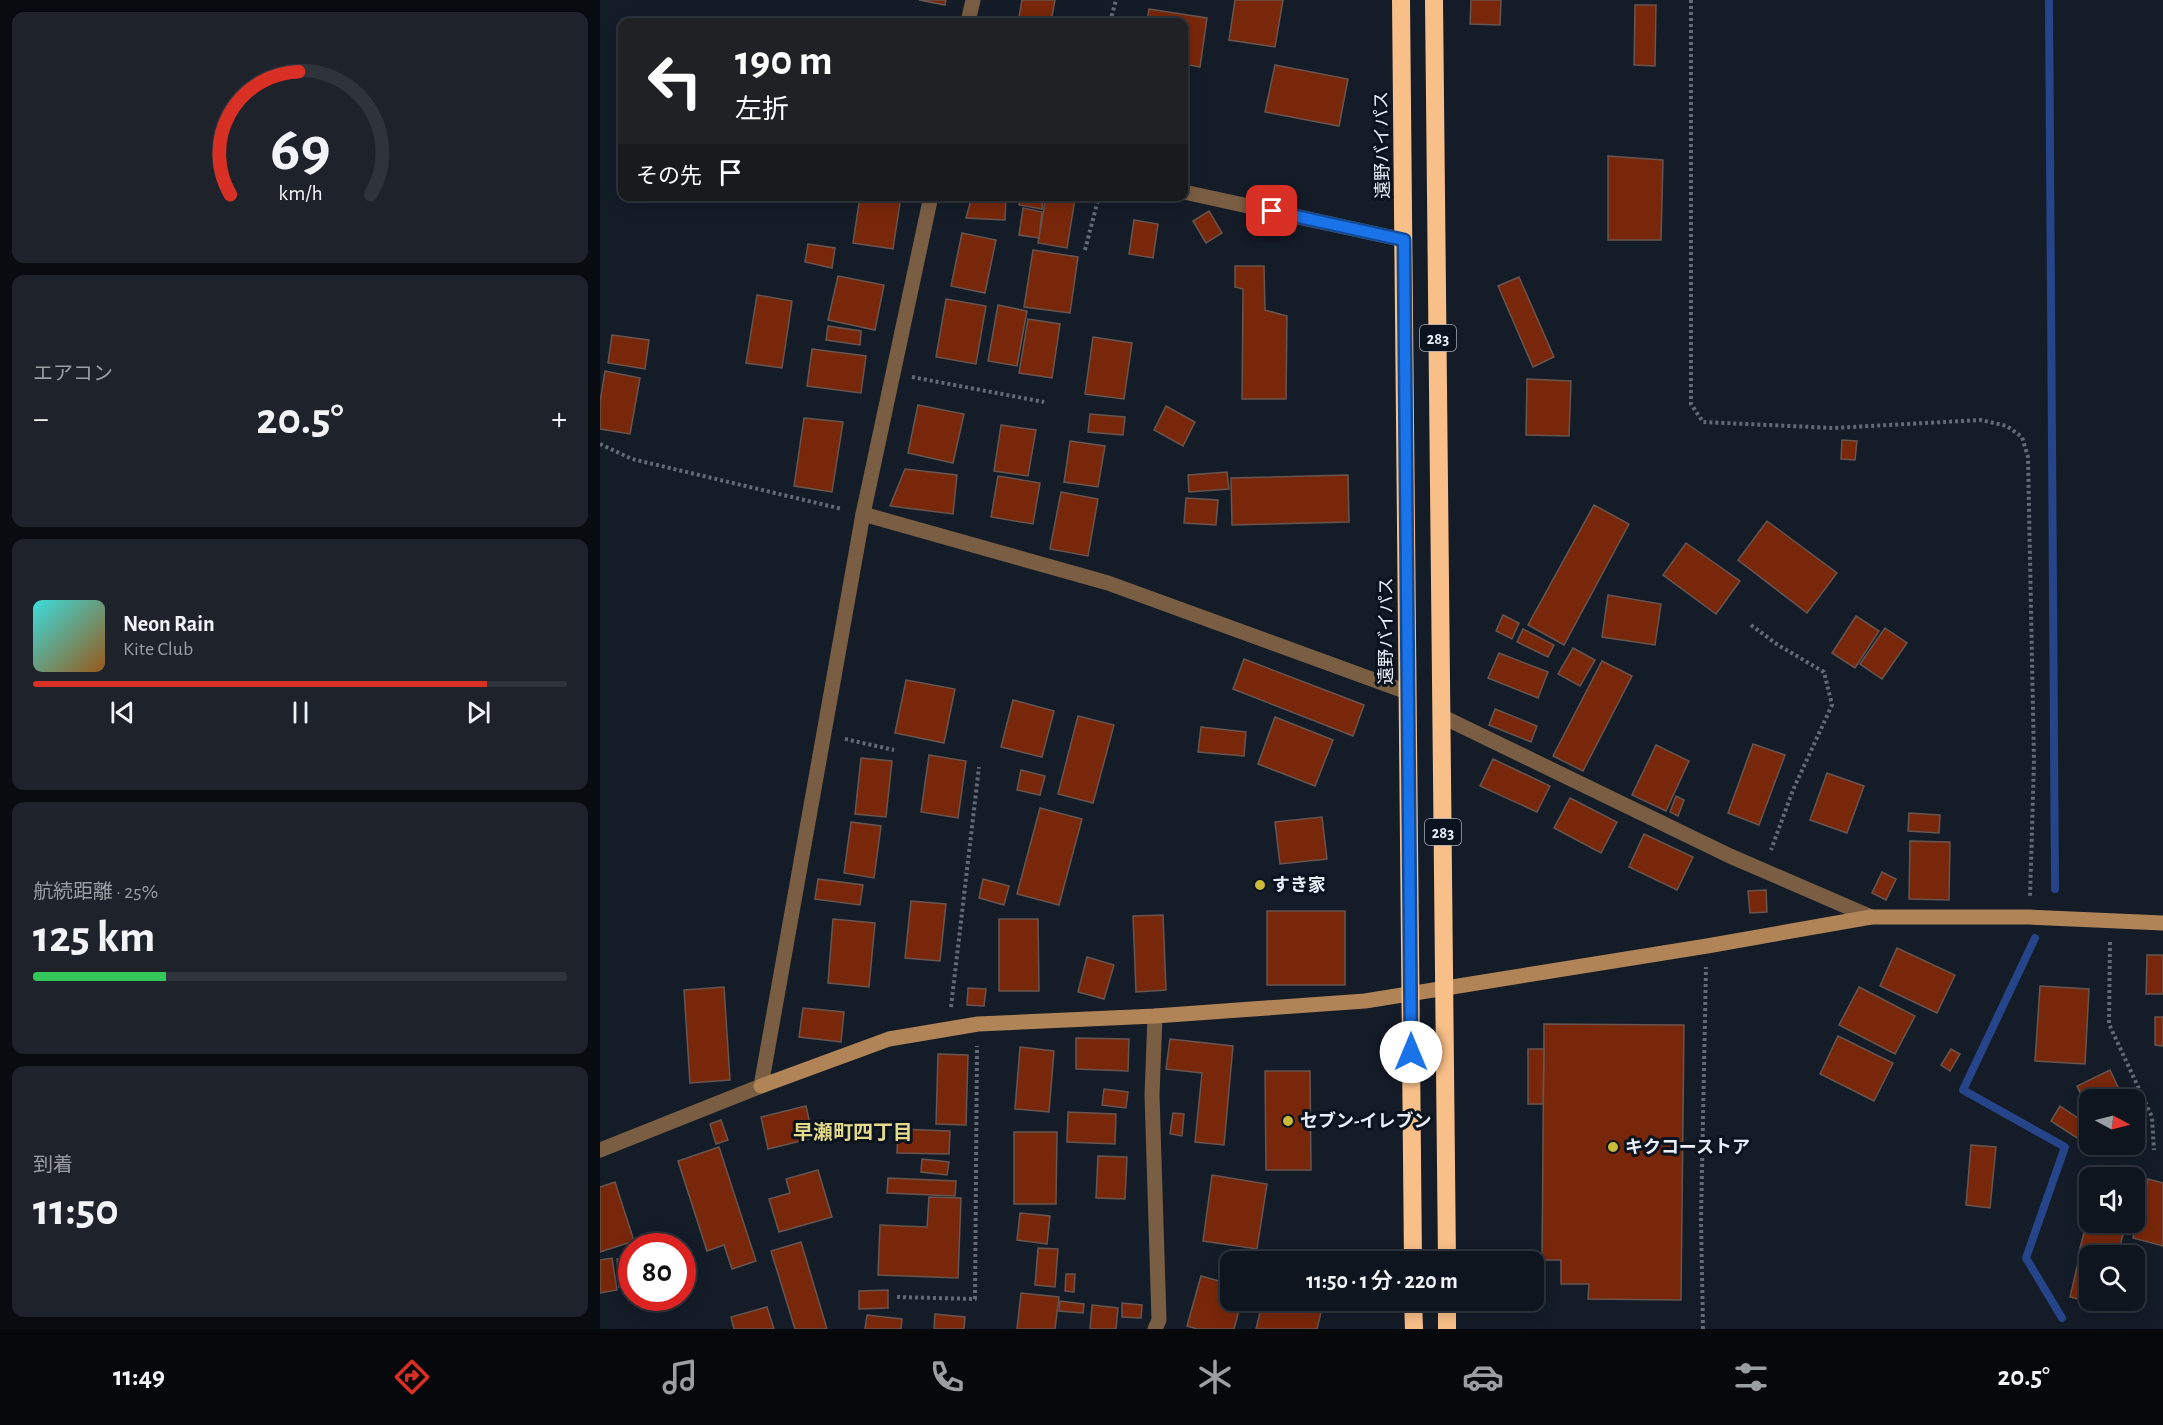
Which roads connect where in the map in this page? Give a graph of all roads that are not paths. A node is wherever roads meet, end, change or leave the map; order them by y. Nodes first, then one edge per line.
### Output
1 (973, 0) edge
2 (1401, 0) edge
3 (1434, 0) edge
4 (969, 18) edge
5 (1188, 193) edge
6 (930, 201) edge
7 (1404, 240) junction
8 (863, 514) junction
9 (1407, 692) junction
10 (1441, 716) junction
11 (1871, 917) junction
12 (2163, 923) edge
13 (1445, 990) junction
14 (1412, 995) junction
15 (1155, 1016) junction
16 (761, 1086) junction
17 (600, 1150) edge
18 (1413, 1251) edge
19 (1447, 1251) edge
20 (1413, 1311) edge
21 (1447, 1311) edge
22 (1155, 1329) edge
23 (1414, 1329) edge
24 (1447, 1329) edge

1 - 4 street
2 - 7 highway, 遠野バイパス / 283
3 - 10 highway, 283
5 - 7 street
6 - 8 street
7 - 9 highway, 遠野バイパス / 283
8 - 9 street
8 - 16 street
9 - 14 highway, 遠野バイパス / 283
10 - 11 street
10 - 13 highway, 283
11 - 12 street
11 - 13 street
13 - 14 street
13 - 19 highway, 283
14 - 15 street
14 - 18 highway, 遠野バイパス / 283
15 - 16 street
15 - 22 street
16 - 17 street
20 - 23 highway
21 - 24 highway

